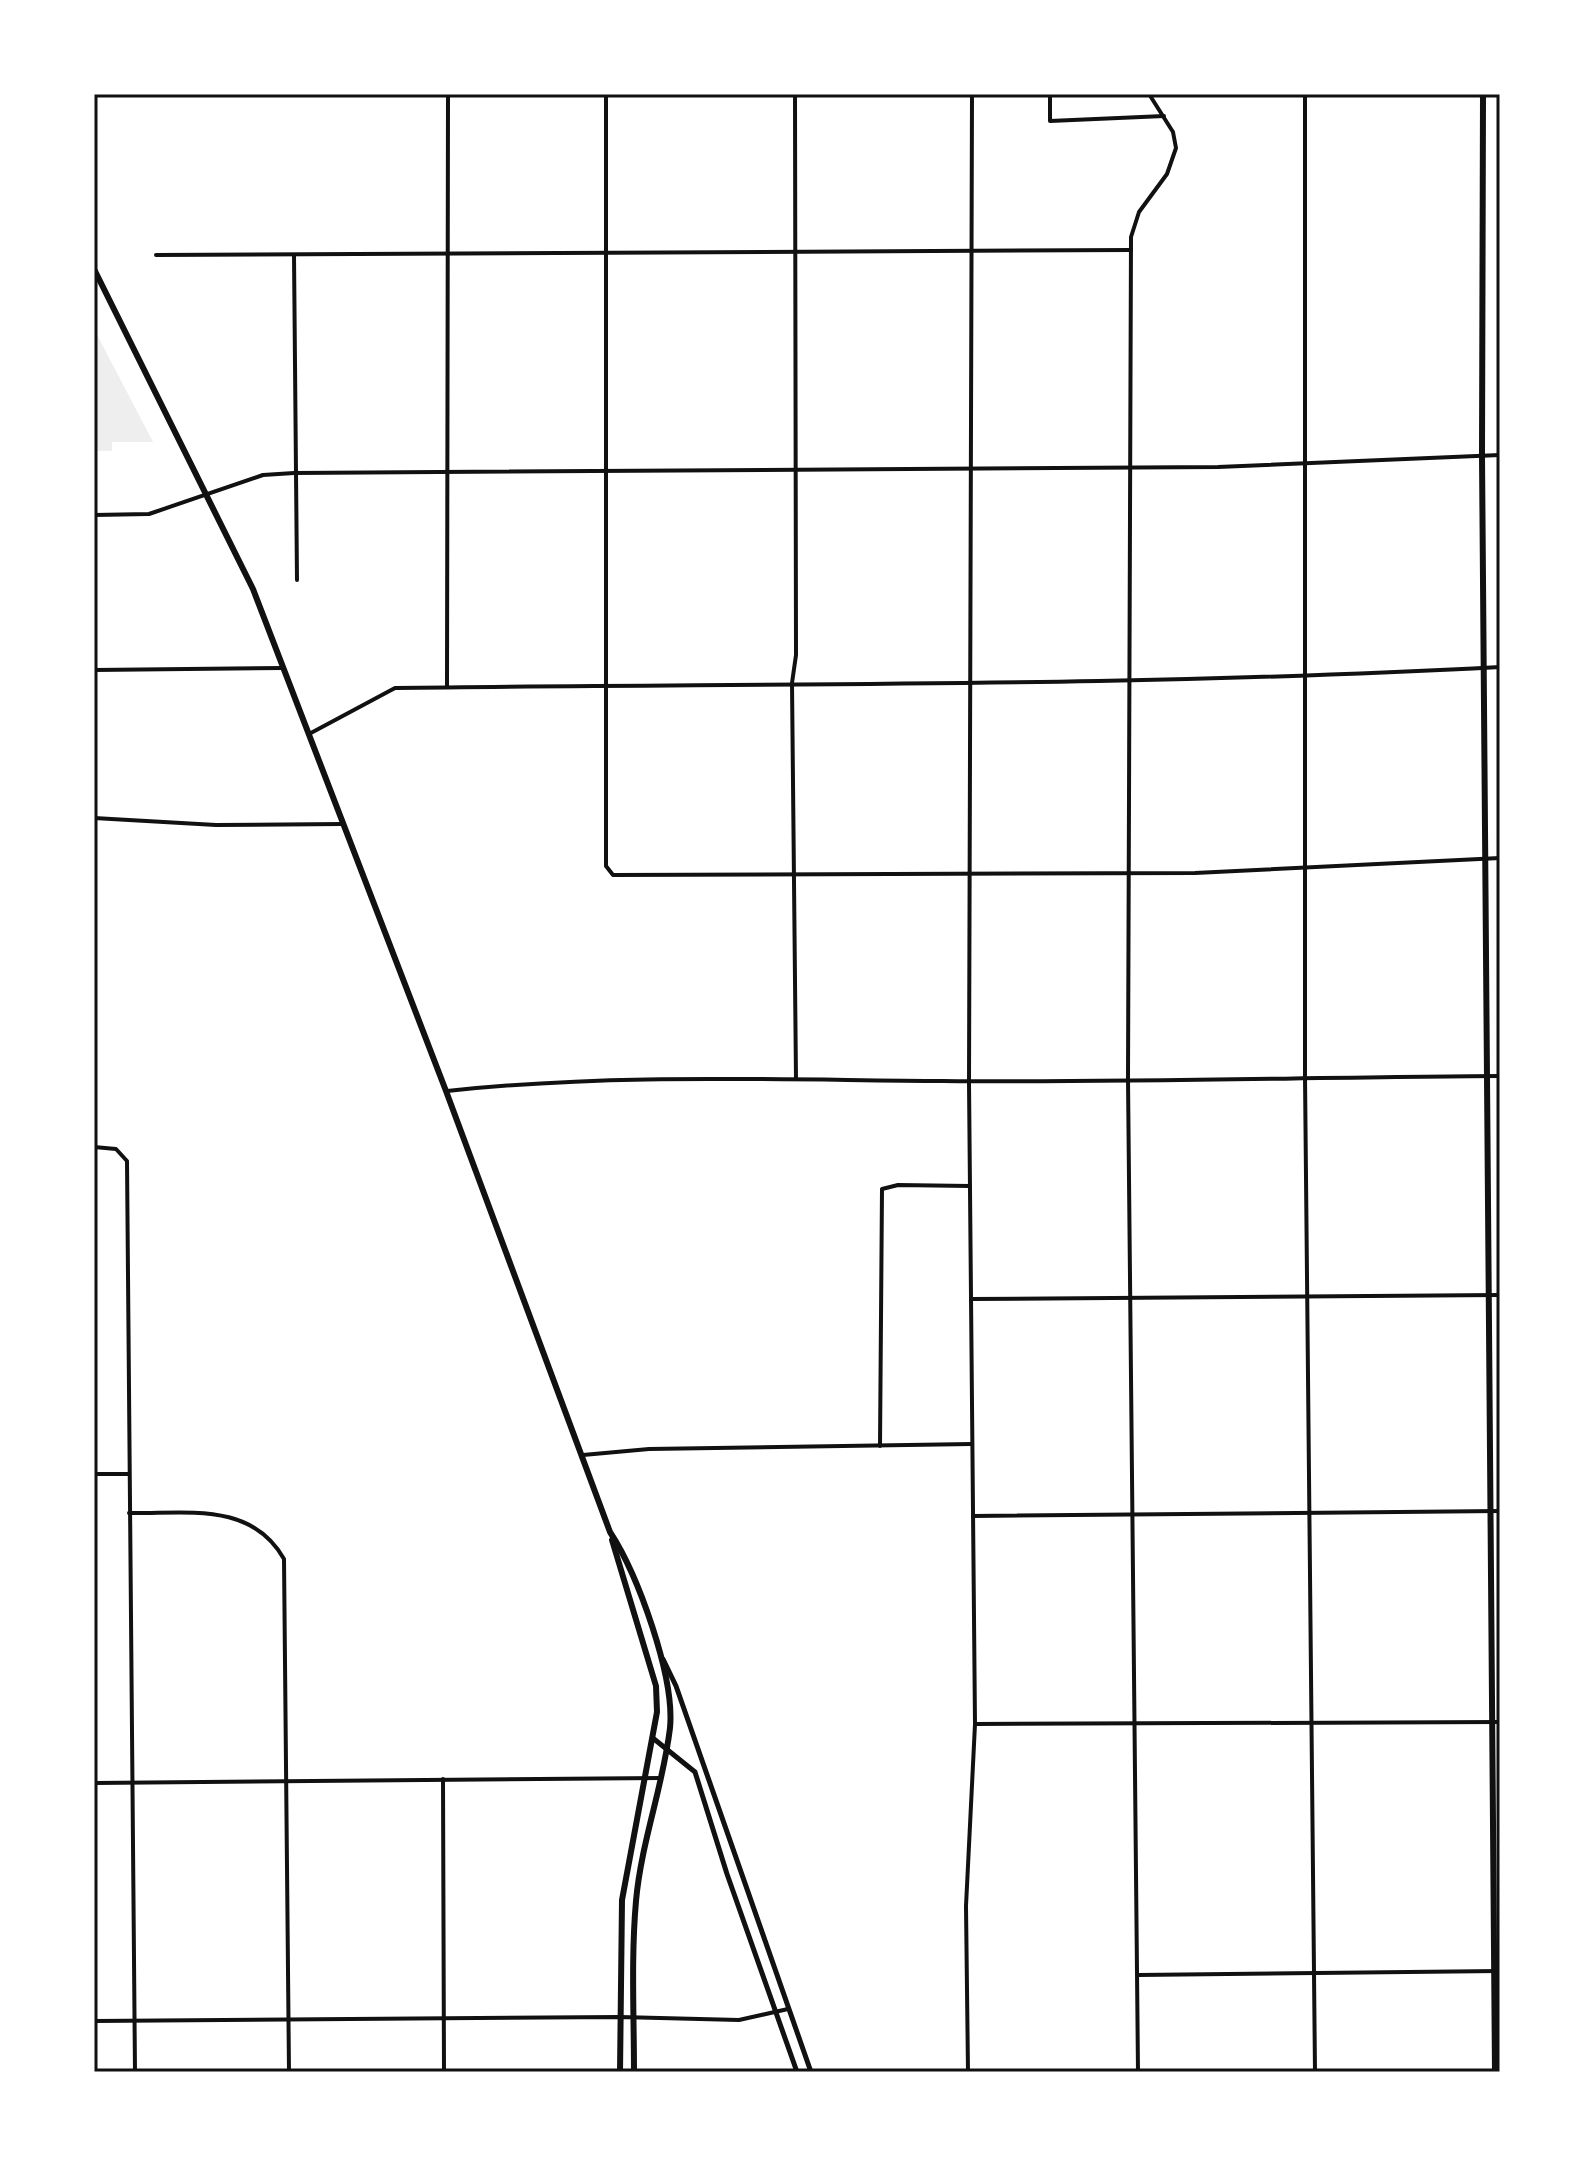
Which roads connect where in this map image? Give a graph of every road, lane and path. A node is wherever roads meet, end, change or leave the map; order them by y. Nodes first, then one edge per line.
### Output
1 (448, 94) edge
2 (606, 94) edge
3 (795, 94) edge
4 (972, 94) edge
5 (1050, 94) edge
6 (1149, 94) edge
7 (1305, 94) edge
8 (1483, 94) edge
9 (1164, 116) junction
10 (795, 250) junction
11 (1131, 250) junction
12 (972, 251) junction
13 (448, 253) junction
14 (294, 254) junction
15 (606, 254) junction
16 (156, 255) dead end
17 (94, 269) edge
18 (1500, 455) edge
19 (1482, 456) junction
20 (1304, 465) junction
21 (1131, 466) junction
22 (971, 467) junction
23 (795, 468) junction
24 (605, 470) junction
25 (449, 472) junction
26 (294, 473) junction
27 (207, 492) junction
28 (94, 515) edge
29 (297, 580) dead end
30 (1500, 667) edge
31 (283, 668) junction
32 (1484, 668) junction
33 (94, 670) edge
34 (1305, 678) junction
35 (971, 682) junction
36 (1130, 682) junction
37 (792, 683) junction
38 (606, 685) junction
39 (447, 687) junction
40 (309, 734) junction
41 (94, 818) edge
42 (343, 824) junction
43 (1500, 858) edge
44 (1485, 859) junction
45 (1305, 869) junction
46 (970, 874) junction
47 (1129, 874) junction
48 (792, 875) junction
49 (1486, 1076) junction
50 (1500, 1076) edge
51 (1305, 1077) junction
52 (796, 1079) junction
53 (1128, 1079) junction
54 (969, 1081) junction
55 (446, 1091) junction
56 (94, 1147) edge
57 (970, 1186) junction
58 (1500, 1295) edge
59 (1131, 1296) junction
60 (1489, 1296) junction
61 (1307, 1297) junction
62 (971, 1299) junction
63 (972, 1444) junction
64 (880, 1446) junction
65 (582, 1455) junction
66 (94, 1474) edge
67 (128, 1474) junction
68 (1500, 1511) edge
69 (1310, 1512) junction
70 (1491, 1512) junction
71 (128, 1513) junction
72 (1133, 1513) junction
73 (973, 1516) junction
74 (610, 1532) junction
75 (659, 1649) junction
76 (1311, 1722) junction
77 (1496, 1722) edge
78 (975, 1724) junction
79 (1135, 1724) junction
80 (654, 1739) junction
81 (667, 1749) junction
82 (646, 1777) junction
83 (661, 1778) junction
84 (287, 1779) junction
85 (443, 1779) junction
86 (131, 1782) junction
87 (94, 1783) edge
88 (1498, 1971) edge
89 (1314, 1973) junction
90 (1138, 1975) junction
91 (788, 2009) junction
92 (776, 2013) junction
93 (620, 2017) junction
94 (634, 2017) junction
95 (443, 2018) junction
96 (135, 2020) junction
97 (289, 2020) junction
98 (94, 2021) edge
99 (135, 2072) edge
100 (289, 2072) edge
101 (444, 2072) edge
102 (620, 2072) edge
103 (634, 2072) edge
104 (797, 2072) edge
105 (811, 2072) edge
106 (968, 2072) edge
107 (1138, 2072) edge
108 (1315, 2072) edge
109 (1495, 2072) edge

1 - 13 street
2 - 15 street
3 - 10 street
4 - 12 street
5 - 9 street
6 - 9 street
7 - 20 street
8 - 19 main road
9 - 11 street
10 - 12 street
10 - 15 street
10 - 23 street
11 - 12 street
11 - 21 street
12 - 22 street
13 - 14 street
13 - 15 street
13 - 25 street
14 - 16 street
14 - 26 street
15 - 24 street
17 - 27 main road
18 - 19 street
19 - 20 street
19 - 32 main road
20 - 21 street
20 - 34 street
21 - 22 street
21 - 36 street
22 - 23 street
22 - 35 street
23 - 24 street
23 - 37 street
24 - 25 street
24 - 38 street
25 - 26 street
25 - 39 street
26 - 27 street
26 - 29 street
27 - 28 street
27 - 31 main road
30 - 32 street
31 - 33 street
31 - 40 main road
32 - 34 street
32 - 44 main road
34 - 36 street
34 - 45 street
35 - 36 street
35 - 37 street
35 - 46 street
36 - 47 street
37 - 38 street
37 - 48 street
38 - 39 street
38 - 48 street
39 - 40 street
40 - 42 main road
41 - 42 street
42 - 55 main road
43 - 44 street
44 - 45 street
44 - 49 main road
45 - 47 street
45 - 51 street
46 - 47 street
46 - 48 street
46 - 54 street
47 - 53 street
48 - 52 street
49 - 50 street
49 - 51 street
49 - 60 main road
51 - 53 street
51 - 61 street
52 - 54 street
52 - 55 street
53 - 54 street
53 - 59 street
54 - 57 street
55 - 65 main road
56 - 67 street
57 - 62 street
57 - 64 street
58 - 60 street
59 - 61 street
59 - 62 street
59 - 72 street
60 - 61 street
60 - 70 main road
61 - 69 street
62 - 63 street
63 - 64 street
63 - 73 street
64 - 65 street
65 - 74 main road
66 - 67 street
67 - 71 street
68 - 70 street
69 - 70 street
69 - 72 street
69 - 76 street
70 - 77 main road
71 - 84 street
71 - 86 street
72 - 73 street
72 - 79 street
73 - 78 street
74 - 75 main road
74 - 80 main road
75 - 81 main road
75 - 91 street
76 - 77 street
76 - 79 street
76 - 89 street
77 - 88 main road
78 - 79 street
78 - 106 street
79 - 90 street
80 - 81 street
80 - 82 main road
81 - 83 main road
81 - 92 street
82 - 83 street
82 - 85 street
82 - 93 main road
83 - 94 main road
84 - 85 street
84 - 86 street
84 - 97 street
85 - 95 street
86 - 87 street
86 - 96 street
88 - 89 street
88 - 109 main road
89 - 90 street
89 - 108 street
90 - 107 street
91 - 92 street
91 - 105 street
92 - 94 street
92 - 104 street
93 - 94 street
93 - 95 street
93 - 102 main road
94 - 103 main road
95 - 97 street
95 - 101 street
96 - 97 street
96 - 98 street
96 - 99 street
97 - 100 street

